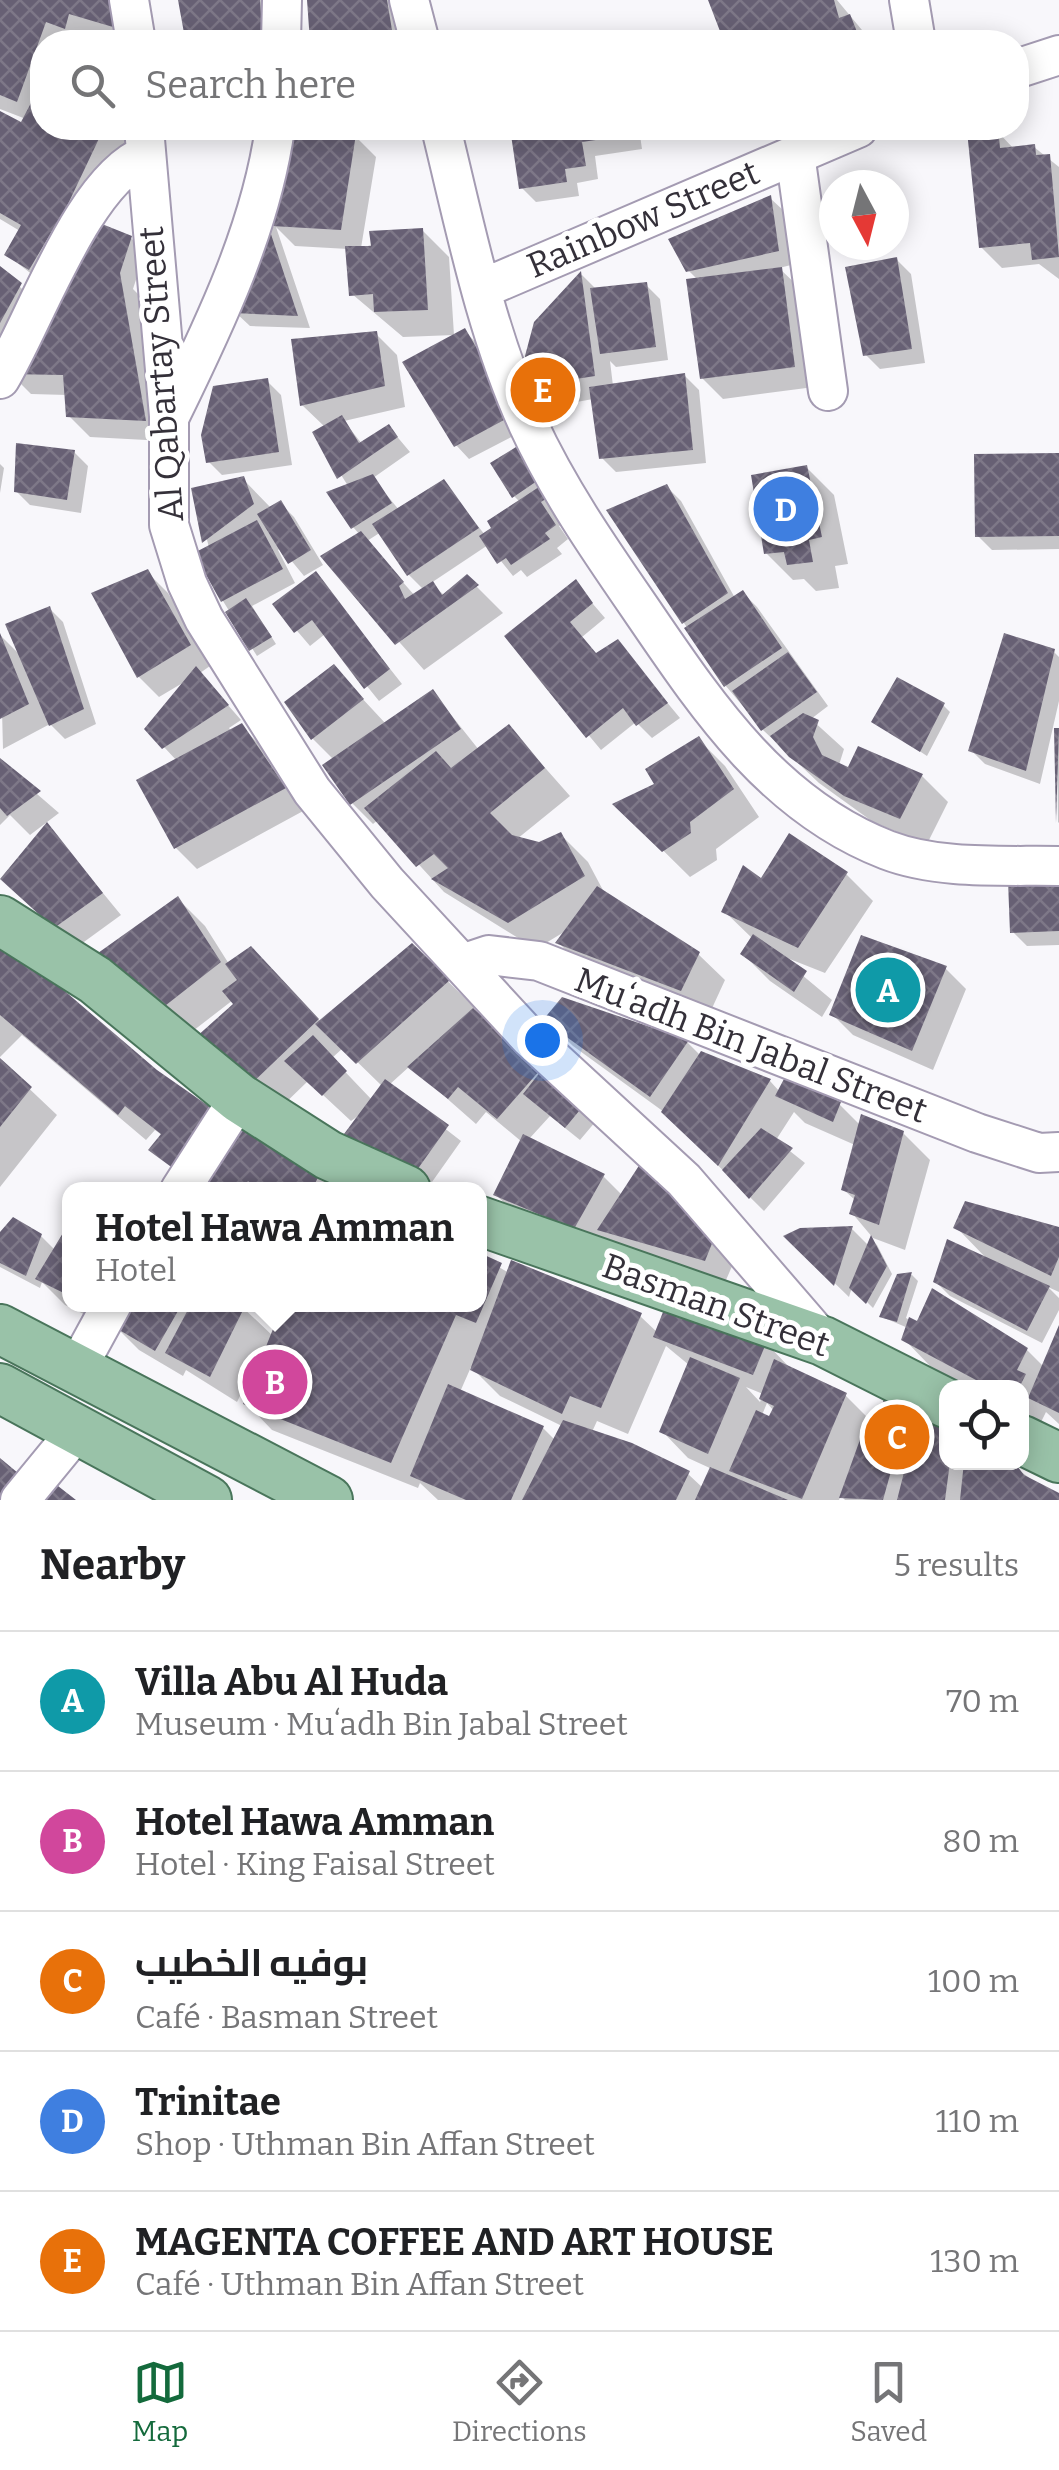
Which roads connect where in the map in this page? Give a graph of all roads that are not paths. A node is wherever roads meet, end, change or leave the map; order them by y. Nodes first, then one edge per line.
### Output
1 (128, 0) edge
2 (282, 0) edge
3 (409, 0) edge
4 (909, 0) edge
5 (134, 30) edge
6 (281, 30) edge
7 (417, 30) edge
8 (914, 30) edge
9 (1059, 55) edge
10 (1029, 65) edge
11 (273, 140) edge
12 (444, 140) edge
13 (829, 140) edge
14 (145, 141) edge
15 (795, 154) junction
16 (484, 288) junction
17 (0, 379) edge
18 (828, 391) dead end
19 (170, 416) junction
20 (1059, 866) edge
21 (0, 920) edge
22 (462, 964) junction
23 (239, 1098) junction
24 (1052, 1155) edge
25 (185, 1182) edge
26 (388, 1182) edge
27 (487, 1223) edge
28 (108, 1312) edge
29 (0, 1329) edge
30 (823, 1341) junction
31 (76, 1370) junction
32 (0, 1388) edge
33 (939, 1399) edge
34 (76, 1432) junction
35 (1029, 1443) edge
36 (1059, 1458) edge
37 (20, 1500) edge
38 (207, 1500) edge
39 (328, 1500) edge

1 - 5 street
2 - 6 street
3 - 7 street
4 - 8 street
9 - 10 street
11 - 19 street
12 - 16 street
13 - 15 street, Rainbow Street
14 - 17 street
14 - 19 street, Al Qabartay Street
15 - 16 street, Rainbow Street
15 - 18 street
16 - 20 street
19 - 22 street, Al Qabartay Street
21 - 23 main road
22 - 24 street, Muʻadh Bin Jabal Street
22 - 30 street, Al Qabartay Street
23 - 25 street
23 - 26 main road
27 - 30 main road, Basman Street
28 - 31 street
29 - 31 main road
30 - 33 main road, Basman Street
31 - 39 main road
32 - 34 main road
34 - 37 street
34 - 38 main road
35 - 36 main road

